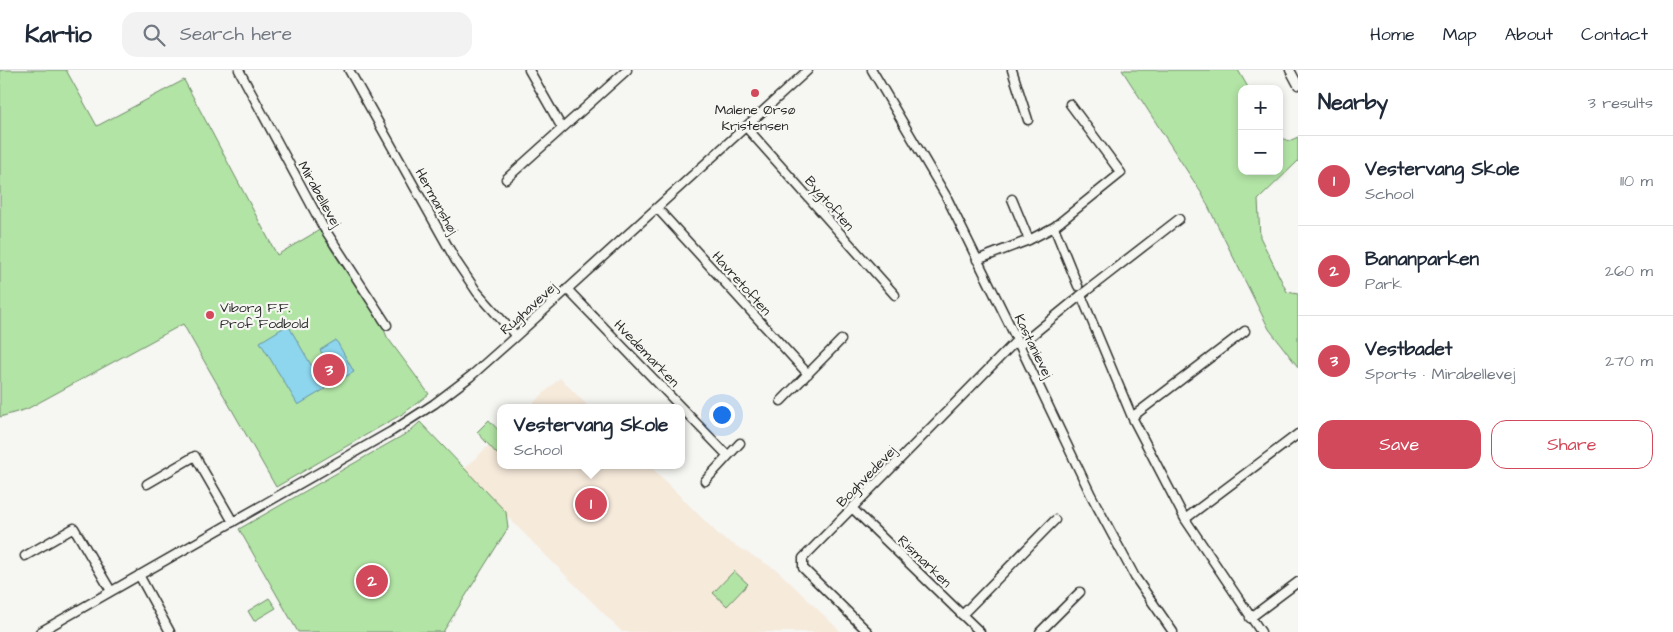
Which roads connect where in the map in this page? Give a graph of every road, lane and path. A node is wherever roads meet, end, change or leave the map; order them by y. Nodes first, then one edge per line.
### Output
1 (239, 70) edge
2 (349, 70) edge
3 (529, 70) edge
4 (627, 70) edge
5 (808, 70) edge
6 (872, 70) edge
7 (1012, 70) edge
8 (1290, 70) edge
9 (1298, 85) edge
10 (1070, 104) dead end
11 (1028, 120) dead end
12 (746, 126) junction
13 (562, 128) junction
14 (506, 179) dead end
15 (1012, 199) dead end
16 (657, 208) junction
17 (1179, 219) dead end
18 (1054, 227) junction
19 (1029, 240) junction
20 (978, 260) junction
21 (1078, 286) dead end
22 (568, 290) junction
23 (895, 295) dead end
24 (1081, 295) junction
25 (387, 325) dead end
26 (1245, 331) dead end
27 (516, 336) junction
28 (841, 340) dead end
29 (1019, 342) junction
30 (808, 374) junction
31 (781, 401) dead end
32 (678, 404) edge
33 (685, 411) edge
34 (1132, 418) junction
35 (1298, 434) edge
36 (740, 443) dead end
37 (728, 456) junction
38 (705, 481) dead end
39 (147, 484) dead end
40 (852, 508) junction
41 (1185, 519) junction
42 (1055, 520) dead end
43 (233, 522) junction
44 (25, 556) dead end
45 (139, 575) junction
46 (1298, 582) edge
47 (111, 592) junction
48 (1080, 592) dead end
49 (962, 615) junction
50 (1250, 618) junction
51 (40, 632) edge
52 (170, 632) edge
53 (868, 632) edge
54 (980, 632) edge
55 (1040, 632) edge
56 (1173, 632) edge
57 (1261, 632) edge

1 - 25 street, Mirabellevej
2 - 27 street, Hermanshøj
3 - 13 street
4 - 13 street
5 - 12 street, Rughavevej
6 - 20 street, Kastanievej
7 - 11 street
8 - 9 street
10 - 18 street
12 - 16 street, Rughavevej
12 - 23 street, Bygtoften
13 - 14 street
15 - 19 street
16 - 22 street, Rughavevej
16 - 30 street, Havretoften
17 - 24 street, Boghvedevej
18 - 19 street
18 - 21 street
19 - 20 street
20 - 29 street, Kastanievej
22 - 27 street, Rughavevej
22 - 32 street, Hvedemarken
24 - 29 street, Boghvedevej
24 - 34 street
26 - 34 street
27 - 43 street, Rughavevej
28 - 30 street
29 - 40 street, Boghvedevej
29 - 56 street, Kastanievej
30 - 31 street
33 - 37 street, Hvedemarken
34 - 41 street
35 - 41 street
36 - 37 street
37 - 38 street
39 - 43 street
40 - 49 street, Rismarken
40 - 53 street, Boghvedevej
41 - 50 street
42 - 49 street
43 - 45 street, Rughavevej
44 - 47 street
45 - 47 street, Rughavevej
45 - 52 street
46 - 50 street
47 - 51 street, Rughavevej
48 - 55 street
49 - 54 street, Rismarken
50 - 57 street

